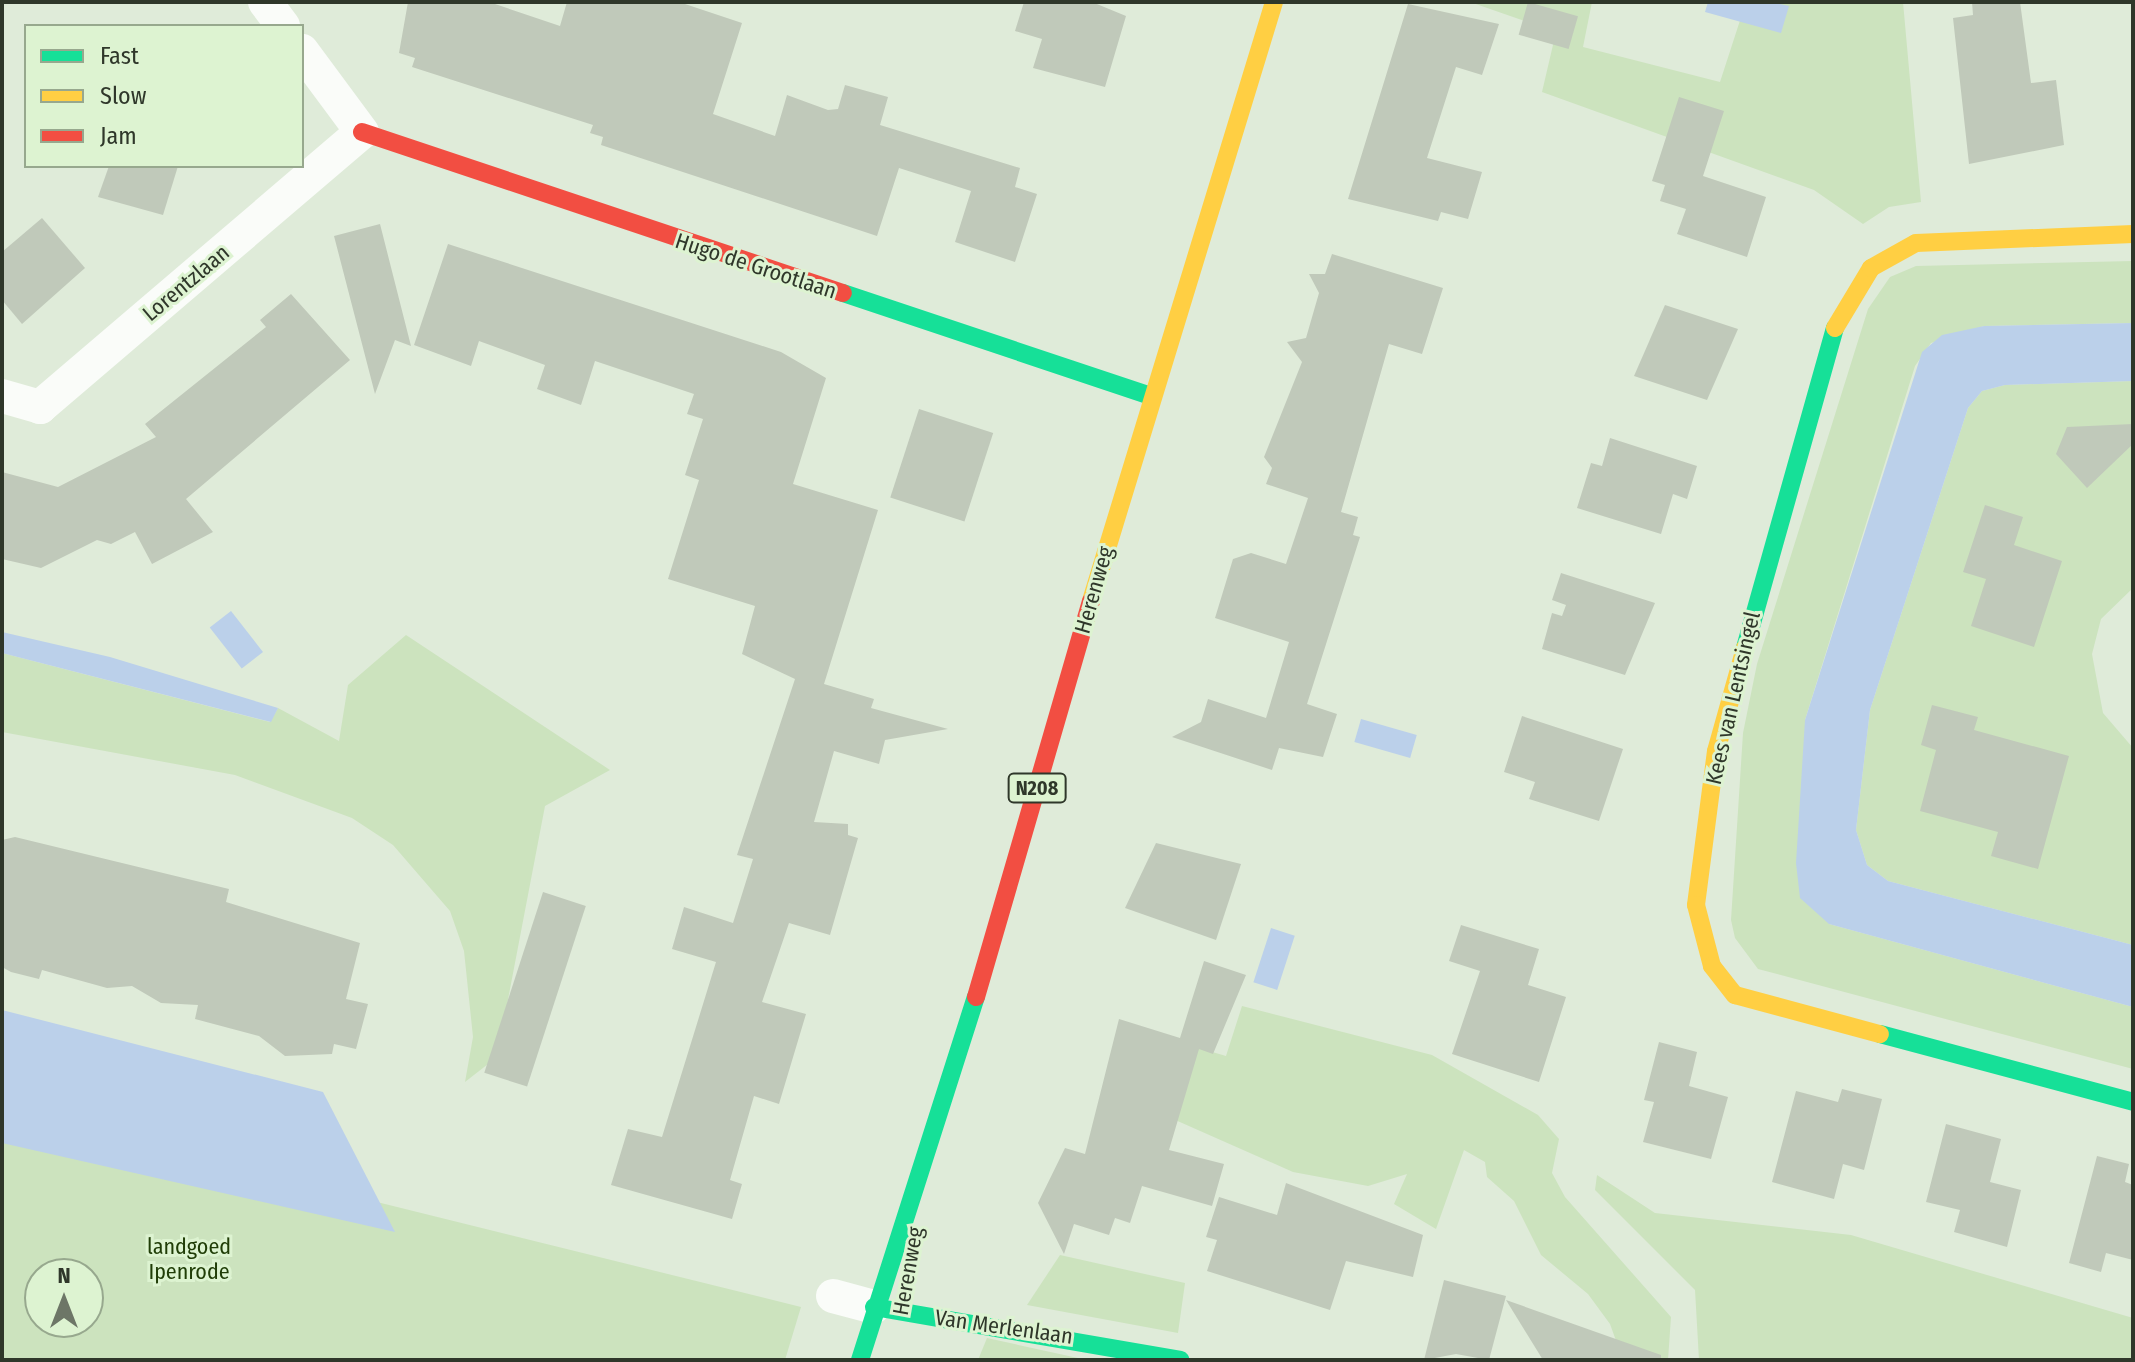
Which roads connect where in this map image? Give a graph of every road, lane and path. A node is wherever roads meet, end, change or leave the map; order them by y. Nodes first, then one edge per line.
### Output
1 (265, 2) edge
2 (1274, 2) edge
3 (282, 24) edge
4 (304, 54) edge
5 (362, 132) junction
6 (2133, 234) edge
7 (2, 396) edge
8 (1151, 396) junction
9 (2133, 1102) edge
10 (923, 1180) junction
11 (833, 1296) dead end
12 (889, 1310) junction
13 (894, 1337) dead end
14 (860, 1360) edge
15 (1180, 1360) edge

1 - 3 street
2 - 8 street, Herenweg / N208
4 - 5 street
5 - 7 street, Lorentzlaan
5 - 8 street, Hugo de Grootlaan
6 - 9 street, Kees van Lentsingel
8 - 10 street, Herenweg / N208
10 - 12 street, Herenweg / N208
10 - 12 street, Herenweg / N208
11 - 12 street, Herenweg
12 - 13 street, Herenweg / N208
12 - 14 street, Herenweg / N208
12 - 15 street, Van Merlenlaan

